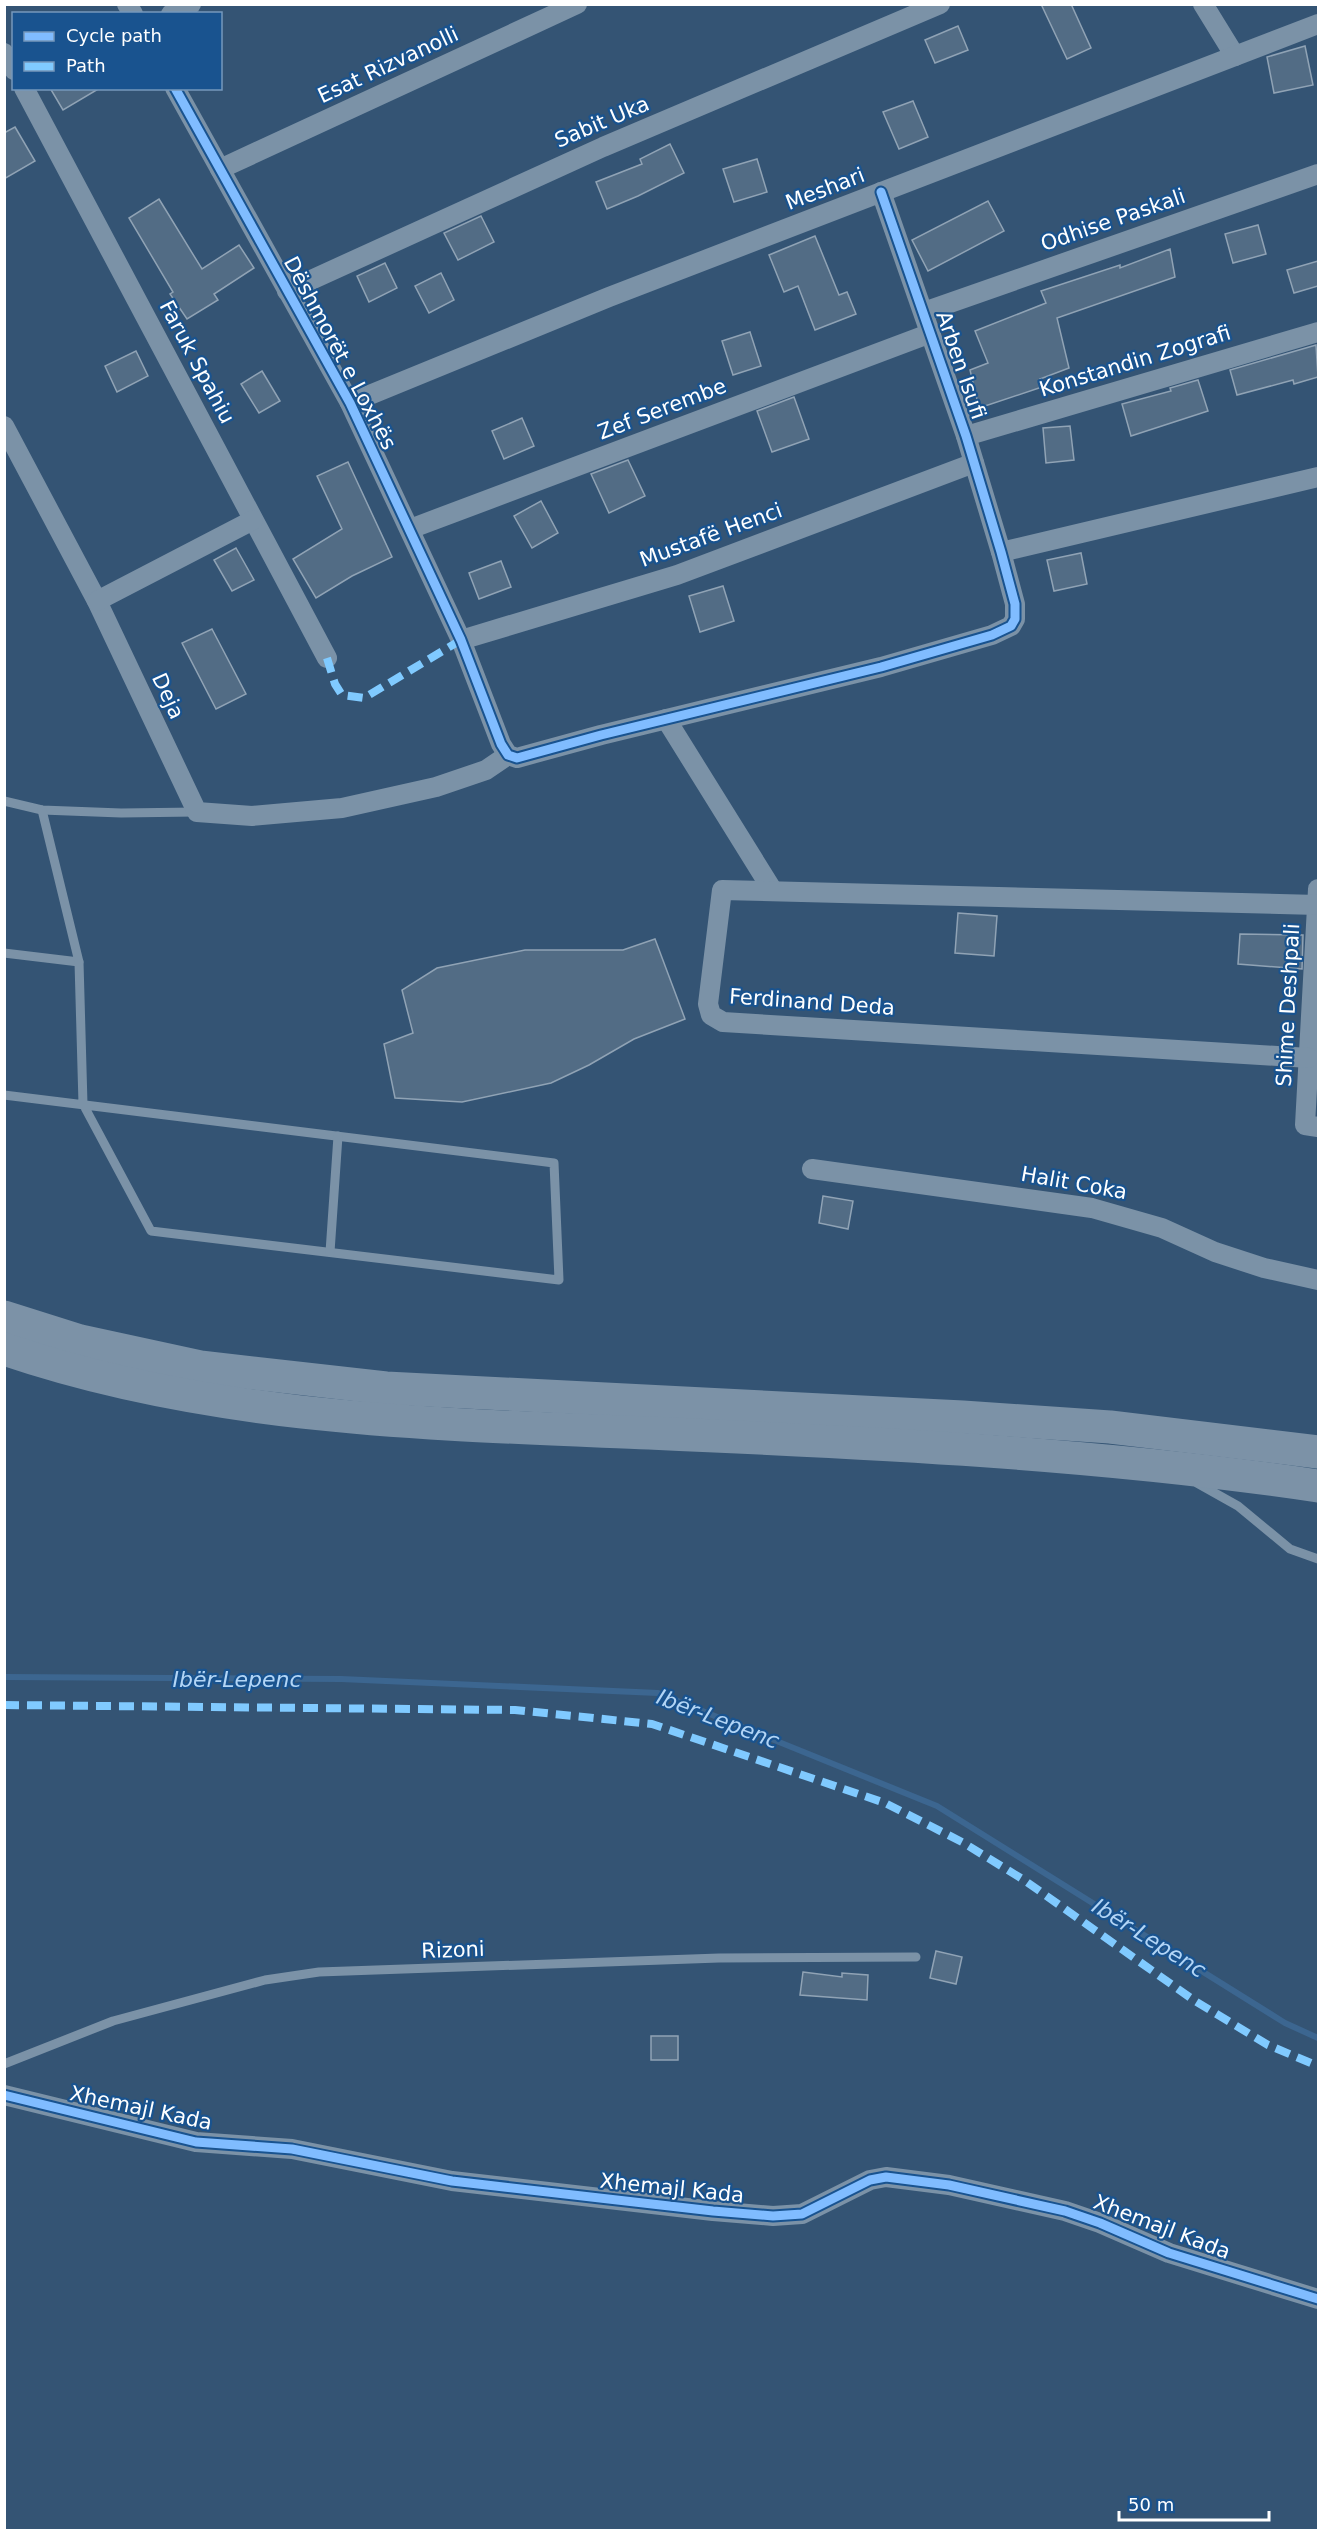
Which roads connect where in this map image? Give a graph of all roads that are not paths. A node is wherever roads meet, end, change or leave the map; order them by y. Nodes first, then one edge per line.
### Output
1 (191, 4) edge
2 (577, 4) edge
3 (940, 4) edge
4 (1203, 4) edge
5 (175, 12) edge
6 (1318, 24) edge
7 (4, 53) edge
8 (1234, 56) junction
9 (12, 67) edge
10 (25, 90) edge
11 (177, 90) edge
12 (220, 168) junction
13 (1318, 174) edge
14 (881, 192) junction
15 (287, 291) junction
16 (924, 312) junction
17 (1318, 332) edge
18 (931, 333) junction
19 (350, 403) junction
20 (4, 426) edge
21 (966, 436) junction
22 (974, 463) junction
23 (1318, 477) edge
24 (253, 520) junction
25 (410, 530) junction
26 (1001, 552) junction
27 (97, 601) junction
28 (461, 640) junction
29 (327, 658) dead end
30 (666, 719) junction
31 (508, 755) junction
32 (4, 801) edge
33 (42, 810) junction
34 (197, 812) junction
35 (773, 891) junction
36 (1318, 897) edge
37 (4, 953) edge
38 (79, 962) junction
39 (1316, 984) edge
40 (1309, 1058) junction
41 (4, 1095) edge
42 (83, 1104) junction
43 (1312, 1126) edge
44 (338, 1136) junction
45 (812, 1169) dead end
46 (330, 1252) junction
47 (1318, 1280) edge
48 (4, 1317) edge
49 (4, 1349) edge
50 (1318, 1452) edge
51 (1169, 1467) junction
52 (1318, 1486) edge
53 (1318, 1558) edge
54 (916, 1957) dead end
55 (4, 2064) edge
56 (4, 2094) edge
57 (1318, 2299) edge

1 - 5 street
2 - 12 street, Esat Rizvanolli
3 - 15 street, Sabit Uka
4 - 8 street
6 - 8 street, Meshari
7 - 9 street
8 - 14 street, Meshari
10 - 24 street, Faruk Spahiu
11 - 12 street, Dëshmorët e Loxhës
12 - 15 street, Dëshmorët e Loxhës
13 - 16 street, Odhise Paskali
14 - 16 street, Arben Isufi
14 - 19 street, Meshari
15 - 19 street, Dëshmorët e Loxhës
16 - 18 street, Arben Isufi
17 - 21 street, Konstandin Zografi
18 - 21 street, Arben Isufi
18 - 25 street, Zef Serembe
19 - 25 street, Dëshmorët e Loxhës
20 - 27 street, Deja
21 - 22 street, Arben Isufi
22 - 26 street, Arben Isufi
22 - 28 street, Mustafë Henci
23 - 26 street
24 - 27 street
24 - 29 street, Faruk Spahiu
25 - 28 street, Dëshmorët e Loxhës
26 - 30 street, Arben Isufi
27 - 34 street, Deja
28 - 31 street, Dëshmorët e Loxhës
30 - 31 street
30 - 35 street
31 - 34 street
32 - 33 lane
33 - 34 lane
33 - 38 lane
35 - 36 street, Ferdinand Deda
35 - 40 street, Ferdinand Deda
36 - 39 street, Shime Deshpali
37 - 38 lane
38 - 42 lane
39 - 40 street, Shime Deshpali
40 - 43 street, Shime Deshpali
41 - 42 lane
42 - 44 lane
42 - 46 lane
44 - 46 lane
44 - 46 lane
45 - 47 street, Halit Coka
48 - 50 highway
49 - 51 highway
51 - 52 highway
51 - 53 lane
54 - 55 lane, Rizoni
56 - 57 street, Xhemajl Kada

